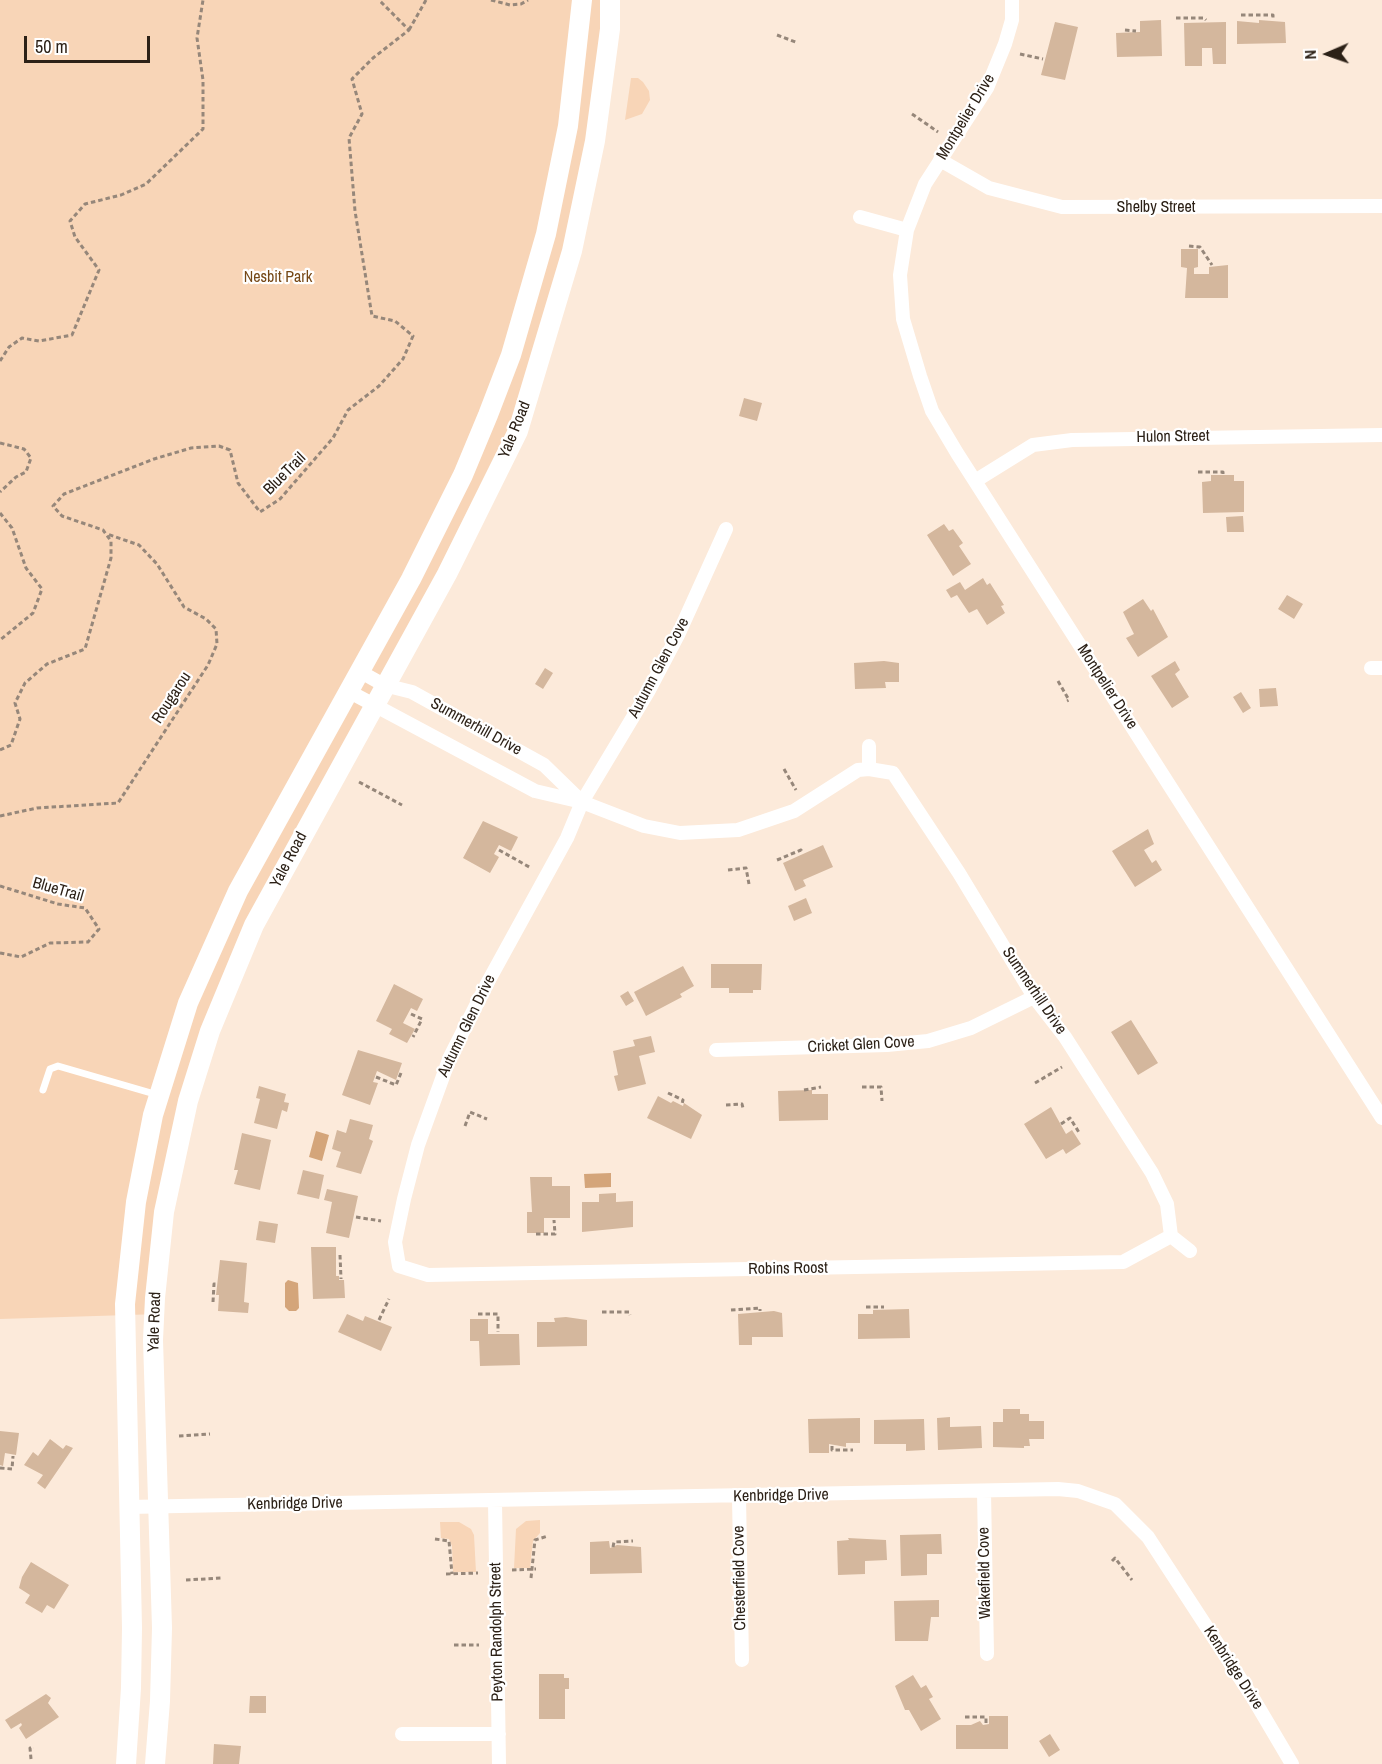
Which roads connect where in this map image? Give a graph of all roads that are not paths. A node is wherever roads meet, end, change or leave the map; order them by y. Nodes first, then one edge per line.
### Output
1 (582, 0) edge
2 (610, 0) edge
3 (1012, 0) edge
4 (940, 160) junction
5 (1382, 206) edge
6 (860, 218) dead end
7 (907, 230) junction
8 (1382, 435) edge
9 (975, 481) junction
10 (726, 529) dead end
11 (359, 671) junction
12 (384, 685) junction
13 (348, 691) junction
14 (373, 705) junction
15 (869, 746) dead end
16 (869, 769) junction
17 (582, 802) junction
18 (1034, 997) junction
19 (716, 1050) dead end
20 (43, 1090) dead end
21 (159, 1095) junction
22 (1382, 1118) edge
23 (1171, 1236) junction
24 (1190, 1251) dead end
25 (399, 1266) joint
26 (984, 1492) junction
27 (739, 1497) junction
28 (495, 1501) junction
29 (158, 1506) junction
30 (128, 1507) junction
31 (987, 1654) dead end
32 (742, 1660) dead end
33 (402, 1734) dead end
34 (499, 1734) junction
35 (126, 1764) edge
36 (155, 1764) edge
37 (499, 1764) edge
38 (1292, 1764) edge

1 - 11 main road, Yale Road
2 - 12 main road, Yale Road
3 - 4 street, Montpelier Drive
4 - 5 street, Shelby Street
4 - 7 street, Montpelier Drive
6 - 7 street
7 - 9 street, Montpelier Drive
8 - 9 street, Hulon Street
9 - 22 street, Montpelier Drive
10 - 17 street, Autumn Glen Cove
11 - 12 street, Summerhill Drive
11 - 13 main road, Yale Road
12 - 14 main road, Yale Road
12 - 17 street, Summerhill Drive
13 - 14 street, Summerhill Drive
13 - 21 main road, Yale Road
14 - 17 street, Summerhill Drive
14 - 29 main road, Yale Road
15 - 16 street
16 - 17 street, Summerhill Drive
16 - 18 street, Summerhill Drive
17 - 25 street, Autumn Glen Drive
18 - 19 street, Cricket Glen Cove
18 - 23 street, Summerhill Drive
20 - 21 lane
21 - 30 main road, Yale Road
23 - 24 street
23 - 25 street, Robins Roost
26 - 27 street, Kenbridge Drive
26 - 31 street, Wakefield Cove
26 - 38 street, Kenbridge Drive
27 - 28 street, Kenbridge Drive
27 - 32 street, Chesterfield Cove
28 - 29 street, Kenbridge Drive
28 - 34 street, Peyton Randolph Street
29 - 30 street, Kenbridge Drive
29 - 36 main road, Yale Road
30 - 35 main road, Yale Road
33 - 34 street
34 - 37 street, Peyton Randolph Street

